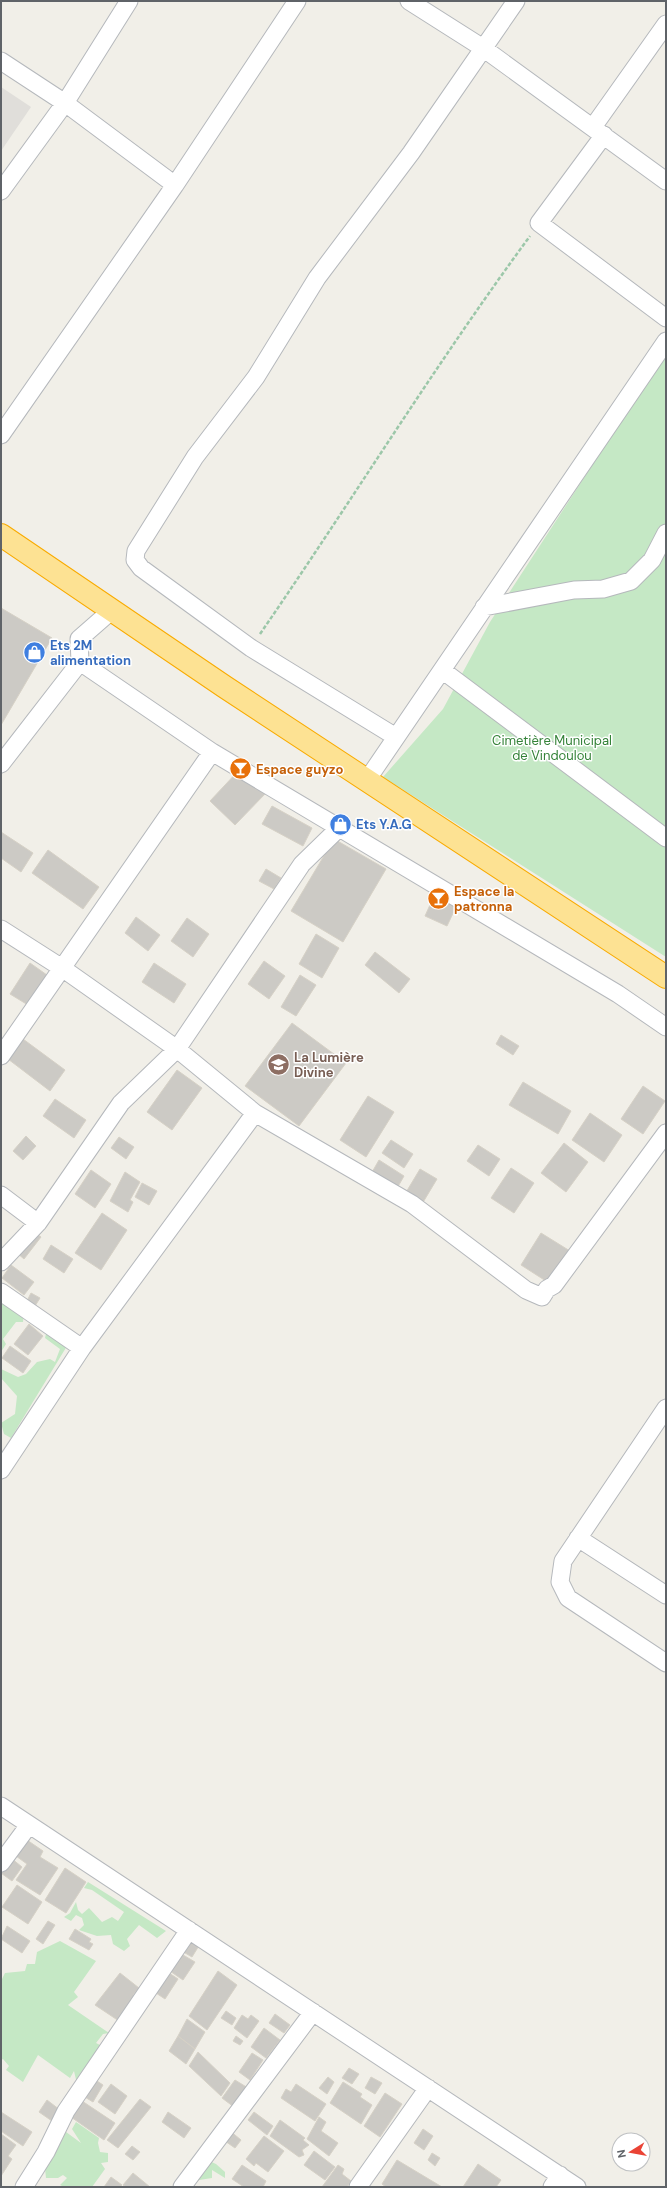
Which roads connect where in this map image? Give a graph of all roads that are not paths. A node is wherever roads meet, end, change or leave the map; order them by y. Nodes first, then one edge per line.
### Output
1 (129, 1) edge
2 (297, 1) edge
3 (409, 1) edge
4 (516, 1) edge
5 (666, 24) edge
6 (483, 48) junction
7 (1, 61) edge
8 (65, 103) junction
9 (599, 131) junction
10 (666, 181) edge
11 (174, 185) junction
12 (1, 191) edge
13 (666, 318) edge
14 (666, 341) edge
15 (1, 435) edge
16 (666, 534) edge
17 (1, 535) edge
18 (484, 608) junction
19 (111, 611) junction
20 (80, 662) junction
21 (442, 670) junction
22 (396, 737) junction
23 (212, 752) junction
24 (1, 764) edge
25 (367, 780) junction
26 (339, 828) junction
27 (666, 838) edge
28 (1, 929) edge
29 (62, 968) junction
30 (666, 977) edge
31 (666, 1027) edge
32 (177, 1049) junction
33 (1, 1056) edge
34 (255, 1113) junction
35 (666, 1133) edge
36 (1, 1195) edge
37 (38, 1223) junction
38 (1, 1262) edge
39 (1, 1292) edge
40 (82, 1348) junction
41 (666, 1408) edge
42 (1, 1470) edge
43 (578, 1538) junction
44 (666, 1595) edge
45 (666, 1663) edge
46 (1, 1806) edge
47 (29, 1825) junction
48 (1, 1863) edge
49 (189, 1930) junction
50 (313, 2012) junction
51 (428, 2088) junction
52 (556, 2181) edge
53 (24, 2187) edge
54 (182, 2187) edge
55 (358, 2187) edge
56 (577, 2187) edge

1 - 8 street
2 - 11 street
3 - 6 street
4 - 6 street
5 - 9 street
6 - 9 street
6 - 22 street
7 - 8 street
8 - 11 street
8 - 12 street
9 - 10 street
9 - 13 street
11 - 15 street
14 - 18 street
16 - 18 street
17 - 19 highway
18 - 21 street
19 - 20 street
19 - 25 highway
20 - 23 street
20 - 24 street
21 - 22 street
21 - 27 street
22 - 25 street
23 - 26 street
23 - 29 street
25 - 30 highway
26 - 31 street
26 - 32 street
28 - 29 street
29 - 32 street
29 - 33 street
32 - 34 street
32 - 37 street
34 - 35 street
34 - 40 street
36 - 37 street
37 - 38 street
39 - 40 street
40 - 42 street
41 - 43 street
43 - 44 street
43 - 45 street
46 - 47 street
47 - 48 street
47 - 49 street
49 - 50 street
49 - 53 street
50 - 51 street
50 - 54 street
51 - 52 street
51 - 55 street
52 - 56 street

